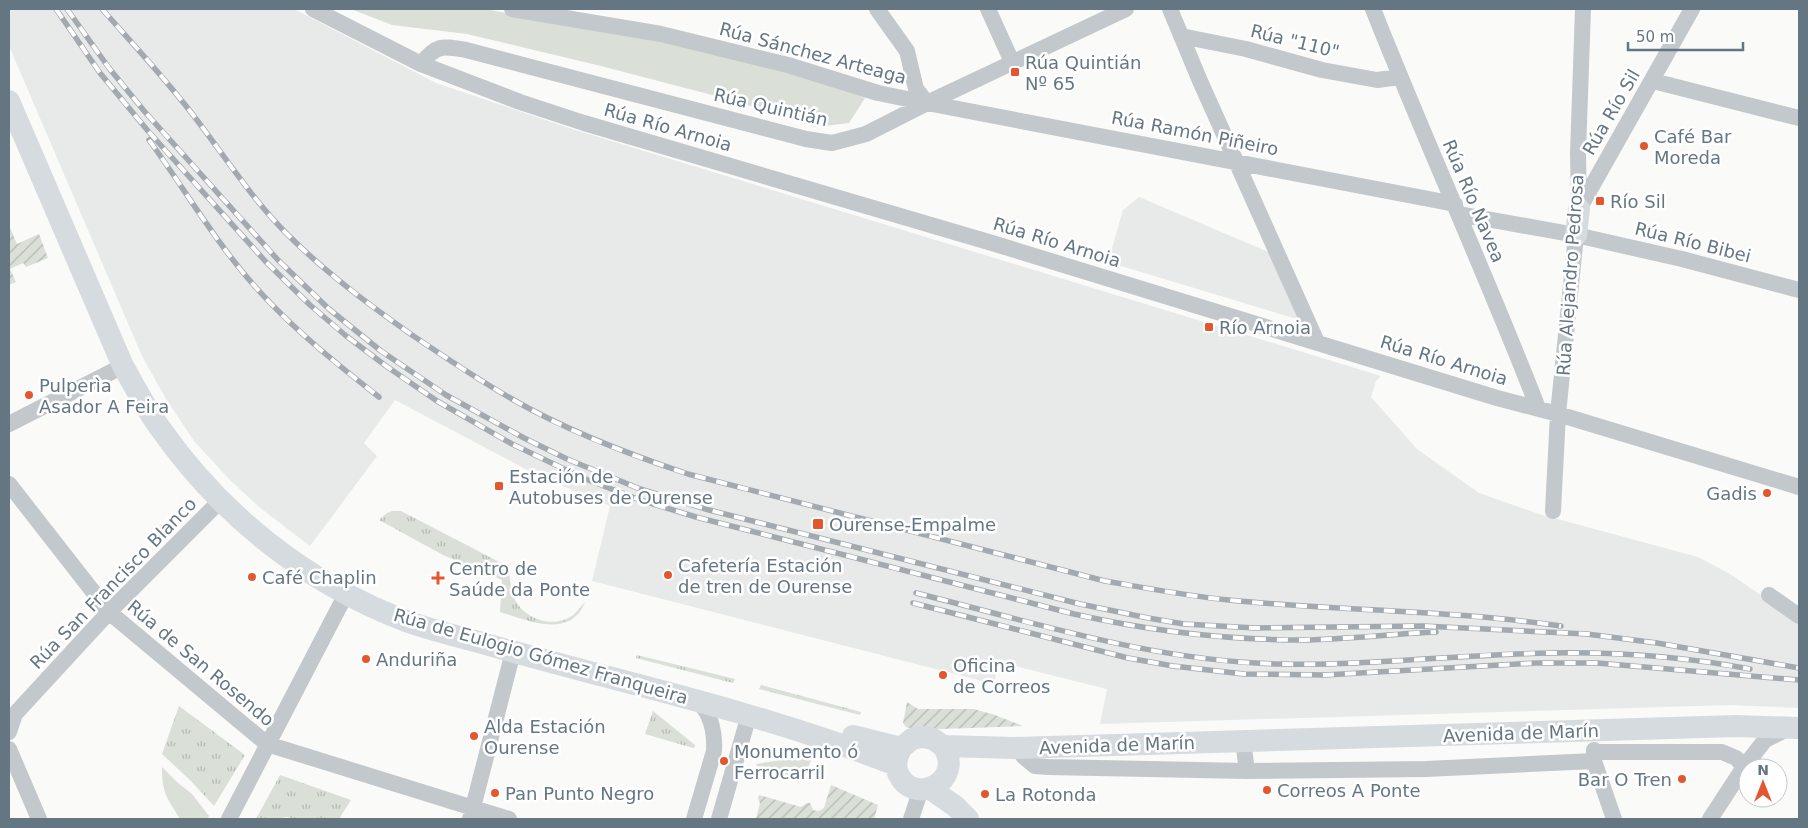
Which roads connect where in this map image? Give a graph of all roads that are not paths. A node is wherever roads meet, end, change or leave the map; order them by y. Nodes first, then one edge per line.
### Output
1 (313, 9) edge
2 (512, 9) edge
3 (877, 9) edge
4 (988, 9) edge
5 (1126, 9) edge
6 (1170, 9) edge
7 (1373, 9) edge
8 (1583, 9) edge
9 (1692, 9) edge
10 (1181, 36) junction
11 (421, 64) junction
12 (1013, 64) junction
13 (1400, 77) junction
14 (1653, 81) junction
15 (9, 102) edge
16 (927, 103) junction
17 (1799, 118) edge
18 (16, 137) edge
19 (1235, 161) junction
20 (1578, 163) junction
21 (1602, 169) junction
22 (1457, 209) junction
23 (1579, 209) junction
24 (1576, 235) junction
25 (1799, 290) edge
26 (1317, 342) junction
27 (123, 366) junction
28 (1538, 408) junction
29 (1558, 414) junction
30 (9, 424) edge
31 (9, 484) edge
32 (1799, 488) edge
33 (220, 501) junction
34 (1553, 511) dead end
35 (346, 594) junction
36 (1770, 595) dead end
37 (109, 612) junction
38 (1799, 616) edge
39 (513, 652) junction
40 (695, 700) junction
41 (750, 715) junction
42 (1795, 728) edge
43 (9, 732) edge
44 (1243, 741) junction
45 (267, 744) junction
46 (1076, 746) junction
47 (1016, 748) junction
48 (1594, 748) junction
49 (9, 749) edge
50 (946, 754) junction
51 (899, 756) junction
52 (1751, 758) edge
53 (1738, 760) edge
54 (1078, 768) junction
55 (1247, 771) junction
56 (1738, 776) edge
57 (925, 789) junction
58 (472, 814) edge
59 (39, 819) edge
60 (229, 819) edge
61 (509, 819) edge
62 (694, 819) edge
63 (719, 819) edge
64 (911, 819) edge
65 (968, 819) edge
66 (1614, 819) edge
67 (1710, 819) edge

1 - 11 street, Rúa Río Arnoia
2 - 16 street, Rúa Sánchez Arteaga
3 - 16 street
4 - 12 street
5 - 12 street, Rúa Quintián
6 - 10 street
7 - 13 street, Rúa Río Navea
8 - 20 street, Rúa Alejandro Pedrosa
9 - 14 street, Rúa Río Sil
10 - 13 street, Rúa "110"
10 - 19 street
11 - 16 street, Rúa Quintián
11 - 26 street, Rúa Río Arnoia
12 - 16 street, Rúa Quintián
13 - 22 street, Rúa Río Navea
14 - 17 street
14 - 21 street, Rúa Río Sil
15 - 18 main road, Rúa de Eulogio Gómez Franqueira
16 - 19 street, Rúa Ramón Piñeiro
18 - 27 main road, Rúa de Eulogio Gómez Franqueira
19 - 22 street, Rúa Ramón Piñeiro
19 - 26 street
20 - 21 street
20 - 23 street, Rúa Alejandro Pedrosa
21 - 23 street, Rúa Río Sil
22 - 24 street, Rúa Ramón Piñeiro
22 - 28 street, Rúa Río Navea
23 - 24 main road, Rúa Alejandro Pedrosa
24 - 25 street, Rúa Río Bibei
24 - 29 street, Rúa Alejandro Pedrosa
26 - 28 street, Rúa Río Arnoia
27 - 30 street
27 - 33 main road, Rúa de Eulogio Gómez Franqueira
28 - 29 street, Rúa Río Arnoia
29 - 32 street, Rúa Río Arnoia
29 - 34 street, Rúa Alejandro Pedrosa
31 - 37 street, Rúa de San Rosendo
33 - 35 main road, Rúa de Eulogio Gómez Franqueira
33 - 37 street, Rúa San Francisco Blanco
35 - 39 main road, Rúa de Eulogio Gómez Franqueira
35 - 45 street
36 - 38 street
37 - 43 street, Rúa San Francisco Blanco
37 - 45 street, Rúa de San Rosendo
39 - 40 main road, Rúa de Eulogio Gómez Franqueira
39 - 58 street
40 - 41 main road, Rúa de Eulogio Gómez Franqueira
40 - 62 street
41 - 51 main road, Rúa de Eulogio Gómez Franqueira
41 - 63 street
42 - 48 main road, Avenida de Marín
42 - 52 street
44 - 46 main road, Avenida de Marín
44 - 48 main road, Avenida de Marín
44 - 55 street
45 - 58 street, Rúa de San Rosendo
45 - 60 street
46 - 47 main road, Avenida de Marín
46 - 54 street
47 - 50 main road
47 - 54 street, Avenida de Marín
48 - 53 street, Avenida de Marín
48 - 55 street, Avenida de Marín
48 - 66 street
49 - 59 street
50 - 51 main road
50 - 57 main road
51 - 57 main road
54 - 55 street, Avenida de Marín
56 - 67 street
57 - 64 street
57 - 65 main road
58 - 61 street, Rúa de San Rosendo

